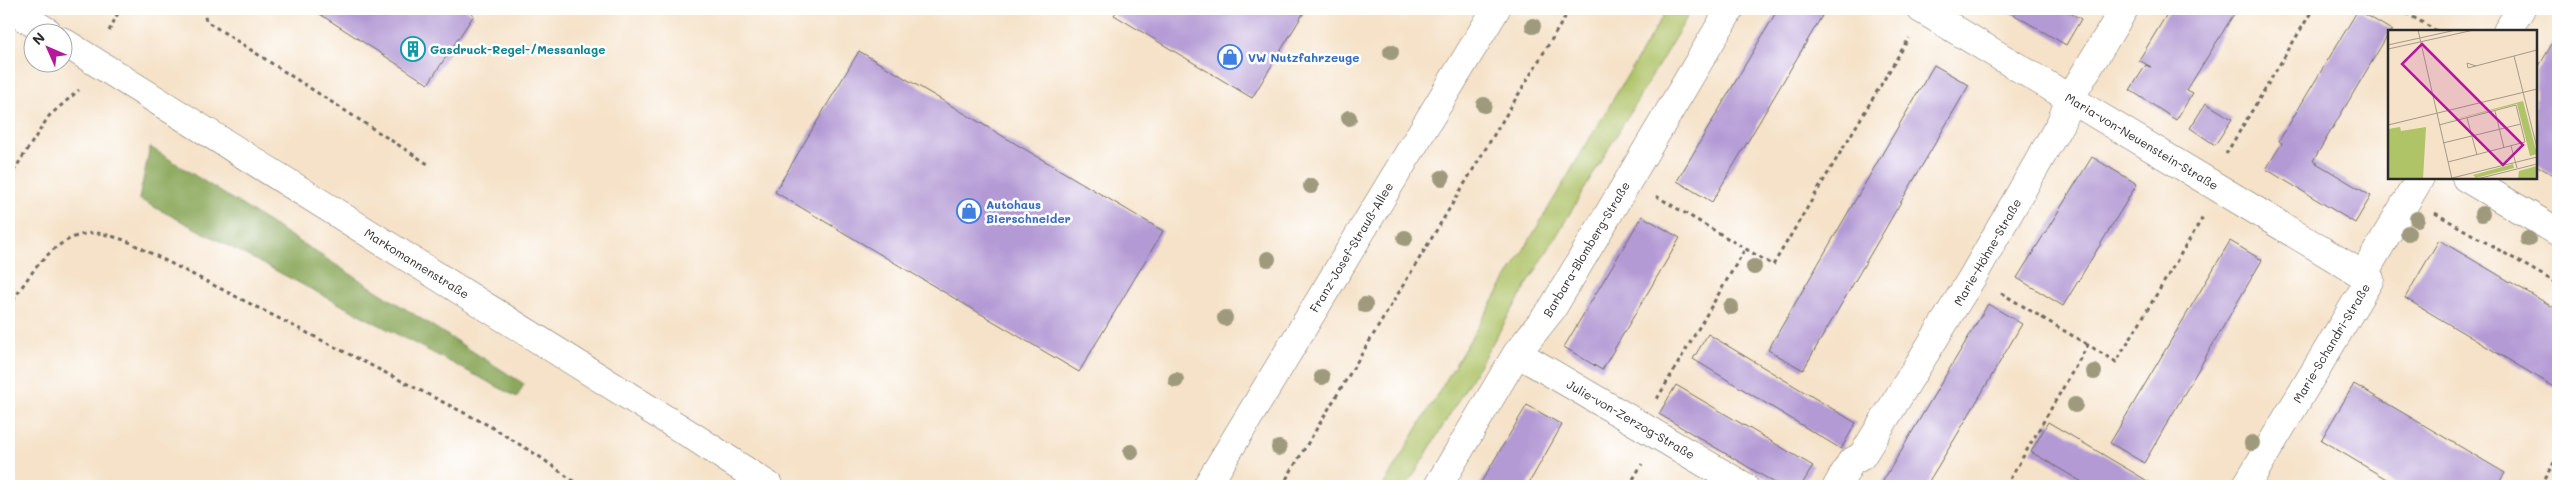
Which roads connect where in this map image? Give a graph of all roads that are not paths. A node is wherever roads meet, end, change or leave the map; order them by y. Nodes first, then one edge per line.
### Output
1 (10, 9) edge
2 (1496, 9) edge
3 (1730, 9) edge
4 (2124, 9) edge
5 (2521, 9) edge
6 (1923, 10) edge
7 (31, 22) edge
8 (2508, 30) edge
9 (79, 51) edge
10 (2070, 98) junction
11 (2468, 179) edge
12 (2414, 188) edge
13 (2558, 232) edge
14 (2363, 275) junction
15 (1517, 353) junction
16 (769, 486) edge
17 (1207, 486) edge
18 (1438, 486) edge
19 (1744, 486) edge
20 (1837, 486) edge
21 (2246, 486) edge

1 - 7 street
2 - 17 street, Franz-Josef-Strauß-Allee
3 - 15 street, Barbara-Blomberg-Straße
4 - 10 street, Marie-Höhne-Straße
5 - 8 street
6 - 10 street, Maria-von-Neuenstein-Straße
9 - 16 street, Markomannenstraße
10 - 14 street, Maria-von-Neuenstein-Straße
10 - 20 street, Marie-Höhne-Straße
11 - 13 street
12 - 14 street, Marie-Schandri-Straße
14 - 21 street, Marie-Schandri-Straße
15 - 18 street, Barbara-Blomberg-Straße
15 - 19 street, Julie-von-Zerzog-Straße

